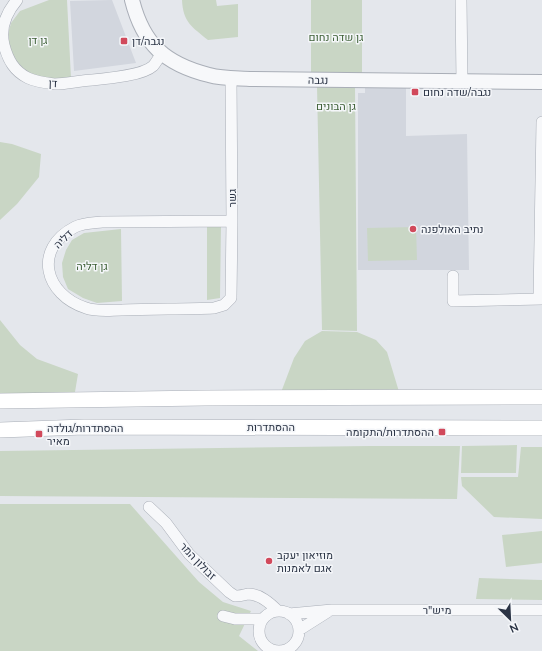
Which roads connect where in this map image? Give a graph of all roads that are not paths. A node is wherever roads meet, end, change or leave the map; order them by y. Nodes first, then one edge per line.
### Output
1 (17, 0) edge
2 (132, 0) edge
3 (461, 0) edge
4 (162, 53) junction
5 (231, 78) junction
6 (462, 82) junction
7 (542, 82) edge
8 (542, 122) edge
9 (542, 170) edge
10 (232, 221) junction
11 (453, 276) dead end
12 (541, 299) edge
13 (214, 308) joint
14 (542, 398) edge
15 (0, 401) edge
16 (542, 428) edge
17 (2, 431) edge
18 (149, 507) dead end
19 (257, 596) junction
20 (332, 610) junction
21 (542, 610) edge
22 (284, 612) junction
23 (223, 616) dead end
24 (264, 618) junction
25 (235, 619) junction
26 (299, 630) junction
27 (260, 634) junction
28 (268, 649) edge
29 (287, 650) edge

1 - 4 street, דן
2 - 4 street, נגבה
3 - 6 street
4 - 5 street, נגבה
5 - 6 street, נגבה
5 - 10 street, גשר
6 - 7 street, נגבה
8 - 9 street
9 - 12 street
10 - 13 street, גשר
10 - 13 street, דליה
11 - 12 street
14 - 15 main road
16 - 17 main road, ההסתדרות
18 - 19 street, זבולון המר
19 - 22 street
19 - 24 street
20 - 21 street, מיש"ר
20 - 22 street, מיש"ר
20 - 26 street
22 - 24 street
22 - 26 street
23 - 25 street
24 - 25 street
24 - 27 street
25 - 27 street
26 - 29 street
27 - 28 street
28 - 29 street

